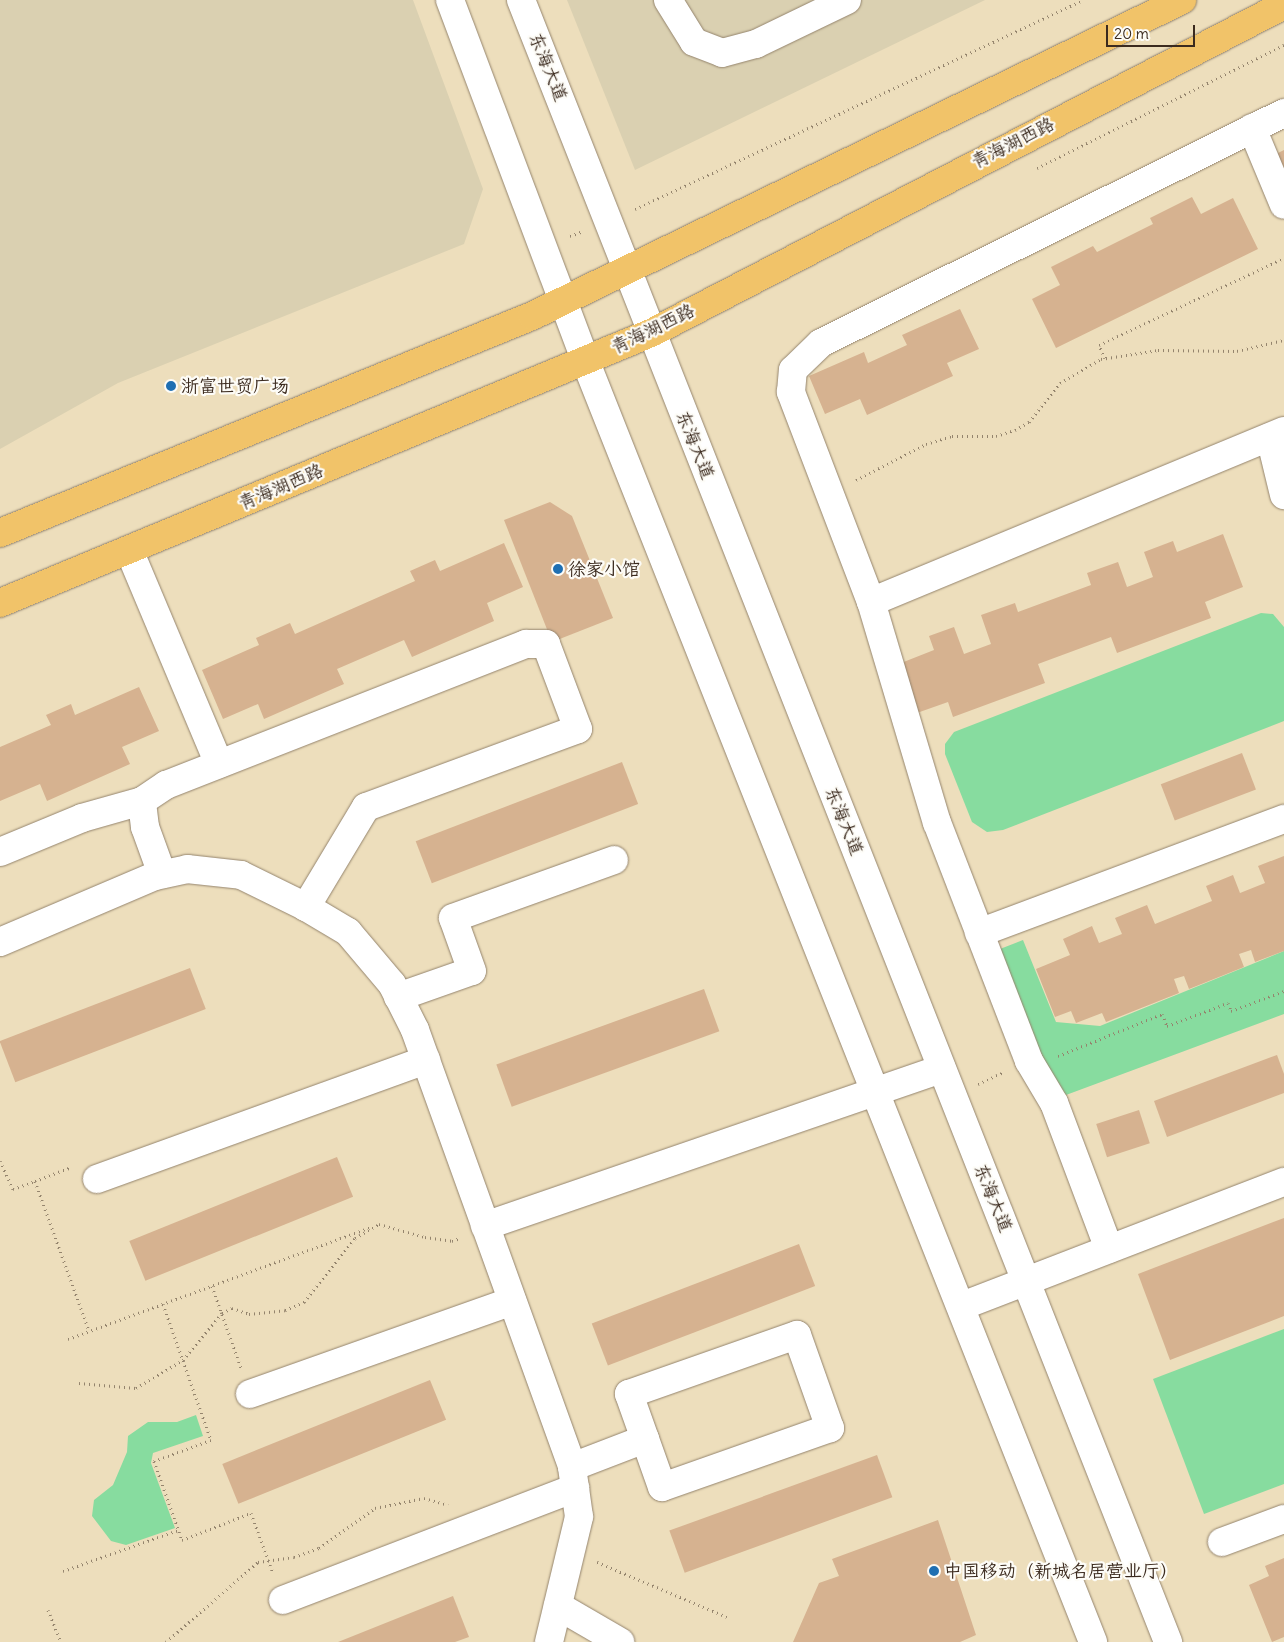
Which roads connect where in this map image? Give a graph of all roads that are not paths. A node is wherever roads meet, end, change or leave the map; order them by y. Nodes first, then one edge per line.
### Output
1 (450, 0) edge
2 (522, 0) edge
3 (668, 0) edge
4 (847, 0) edge
5 (1182, 0) edge
6 (1284, 5) edge
7 (1284, 113) edge
8 (1252, 128) junction
9 (1284, 205) edge
10 (629, 272) junction
11 (564, 302) junction
12 (651, 333) junction
13 (585, 360) junction
14 (1277, 434) edge
15 (1284, 495) edge
16 (0, 533) edge
17 (129, 550) junction
18 (871, 602) junction
19 (0, 603) edge
20 (219, 764) junction
21 (142, 802) junction
22 (1284, 819) edge
23 (0, 852) edge
24 (614, 860) dead end
25 (162, 874) junction
26 (306, 907) junction
27 (979, 933) junction
28 (0, 942) edge
29 (398, 997) junction
30 (426, 1060) junction
31 (942, 1069) junction
32 (878, 1091) junction
33 (97, 1179) dead end
34 (1284, 1182) edge
35 (485, 1226) junction
36 (1109, 1249) junction
37 (1026, 1281) junction
38 (512, 1301) junction
39 (962, 1306) junction
40 (250, 1394) road end
41 (645, 1439) junction
42 (574, 1478) junction
43 (1284, 1519) edge
44 (1222, 1542) dead end
45 (282, 1600) road end
46 (558, 1606) junction
47 (549, 1642) edge
48 (620, 1642) edge
49 (1093, 1642) edge
50 (1168, 1642) edge

1 - 11 street
2 - 10 street, 东海大道
3 - 4 street
5 - 10 main road
6 - 12 main road, 青海湖西路
7 - 8 street
8 - 9 street
8 - 18 street
10 - 11 main road
10 - 12 street, 东海大道
11 - 13 street
11 - 16 main road
12 - 13 main road, 青海湖西路
12 - 31 street, 东海大道
13 - 17 main road, 青海湖西路
13 - 32 street
14 - 15 street
14 - 18 street
17 - 19 main road, 青海湖西路
17 - 20 street
18 - 27 street
20 - 21 street
20 - 26 street
21 - 23 street
21 - 25 street
22 - 27 street
24 - 29 street
25 - 26 street
25 - 28 street
26 - 29 street
27 - 36 street
29 - 30 street
30 - 33 street
30 - 35 street
31 - 32 street
31 - 37 street, 东海大道
32 - 35 street
32 - 39 street
34 - 36 street
35 - 38 street
36 - 37 street
37 - 39 street
37 - 50 street, 东海大道
38 - 40 street
38 - 42 street
39 - 49 street
41 - 41 street
41 - 42 street
42 - 45 street
42 - 46 street
43 - 44 street
46 - 47 street
46 - 48 street

